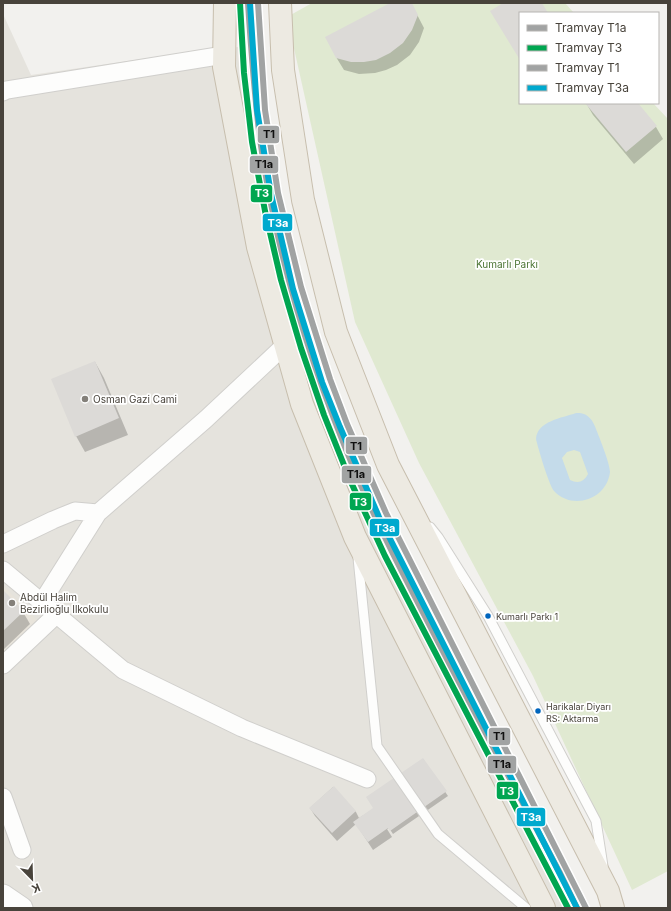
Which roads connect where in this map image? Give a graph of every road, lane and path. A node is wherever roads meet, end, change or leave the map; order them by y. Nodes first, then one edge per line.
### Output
1 (225, 3) edge
2 (280, 3) edge
3 (224, 55) junction
4 (3, 92) edge
5 (285, 345) junction
6 (98, 513) junction
7 (356, 536) junction
8 (3, 544) edge
9 (3, 570) edge
10 (42, 602) junction
11 (57, 614) junction
12 (3, 665) edge
13 (367, 779) dead end
14 (3, 797) edge
15 (22, 850) dead end
16 (3, 895) edge
17 (610, 900) edge
18 (22, 908) edge
19 (526, 908) edge
20 (544, 908) edge

1 - 3 highway
2 - 17 highway
3 - 4 street
3 - 5 highway
5 - 6 street
5 - 7 highway
6 - 8 street
6 - 10 street
7 - 19 lane
7 - 20 highway
9 - 10 street
10 - 11 street
11 - 12 street
11 - 13 street
14 - 15 street
16 - 18 street

